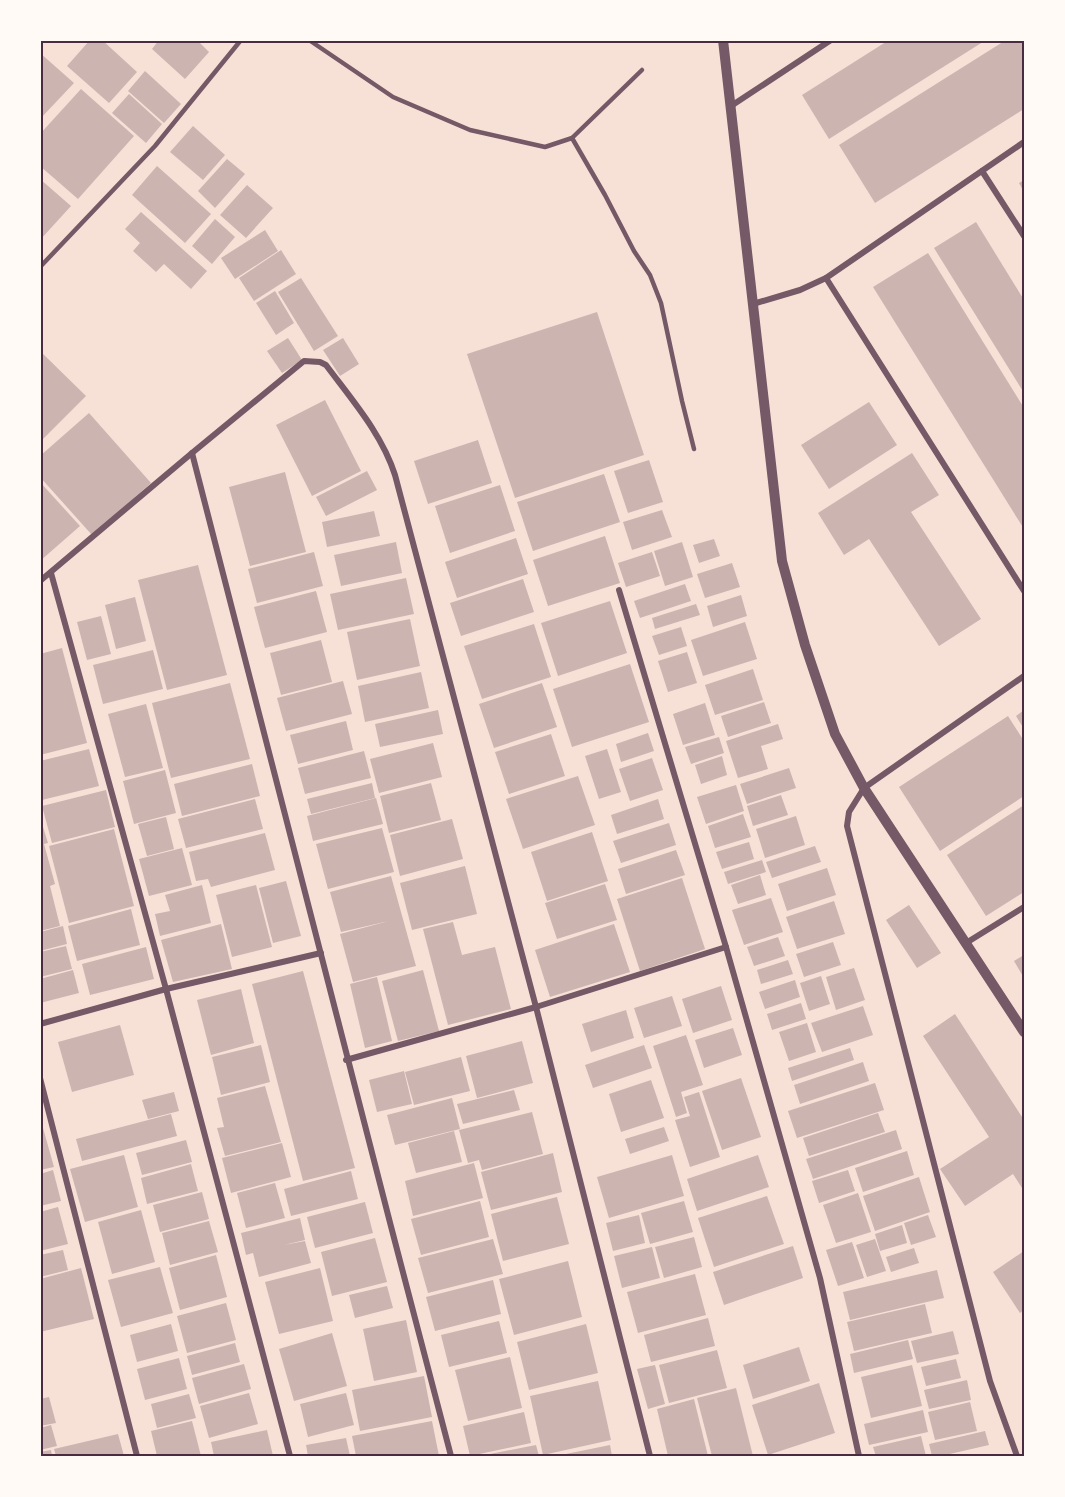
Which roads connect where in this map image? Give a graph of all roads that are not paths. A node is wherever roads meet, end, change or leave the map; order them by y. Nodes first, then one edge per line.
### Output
1 (241, 40) edge
2 (309, 40) edge
3 (723, 40) edge
4 (831, 40) edge
5 (642, 70) dead end
6 (731, 106) junction
7 (572, 138) junction
8 (1024, 142) edge
9 (982, 171) junction
10 (1024, 236) edge
11 (40, 267) edge
12 (826, 278) junction
13 (753, 304) junction
14 (694, 449) dead end
15 (192, 453) junction
16 (51, 573) junction
17 (40, 581) edge
18 (619, 590) dead end
19 (1024, 591) edge
20 (1024, 676) edge
21 (864, 788) junction
22 (1024, 907) edge
23 (966, 943) junction
24 (726, 947) junction
25 (321, 953) junction
26 (165, 989) junction
27 (536, 1006) junction
28 (40, 1024) edge
29 (1024, 1032) edge
30 (346, 1060) junction
31 (40, 1078) edge
32 (137, 1456) edge
33 (290, 1456) edge
34 (451, 1456) edge
35 (650, 1456) edge
36 (859, 1456) edge
37 (1017, 1456) edge

1 - 11 lane
2 - 7 lane
3 - 6 street
4 - 6 street
5 - 7 lane
6 - 13 street
7 - 14 lane
8 - 9 street
9 - 10 street
9 - 12 street
12 - 13 street
12 - 19 street
13 - 21 street
15 - 16 street
15 - 25 street
15 - 27 street
16 - 17 street
16 - 26 street
18 - 24 street
20 - 21 street
21 - 23 street
21 - 37 street
22 - 23 street
23 - 29 street
24 - 27 street
24 - 36 street
25 - 26 street
25 - 30 street
26 - 28 street
26 - 33 street
27 - 30 street
27 - 35 street
30 - 34 street
31 - 32 street

